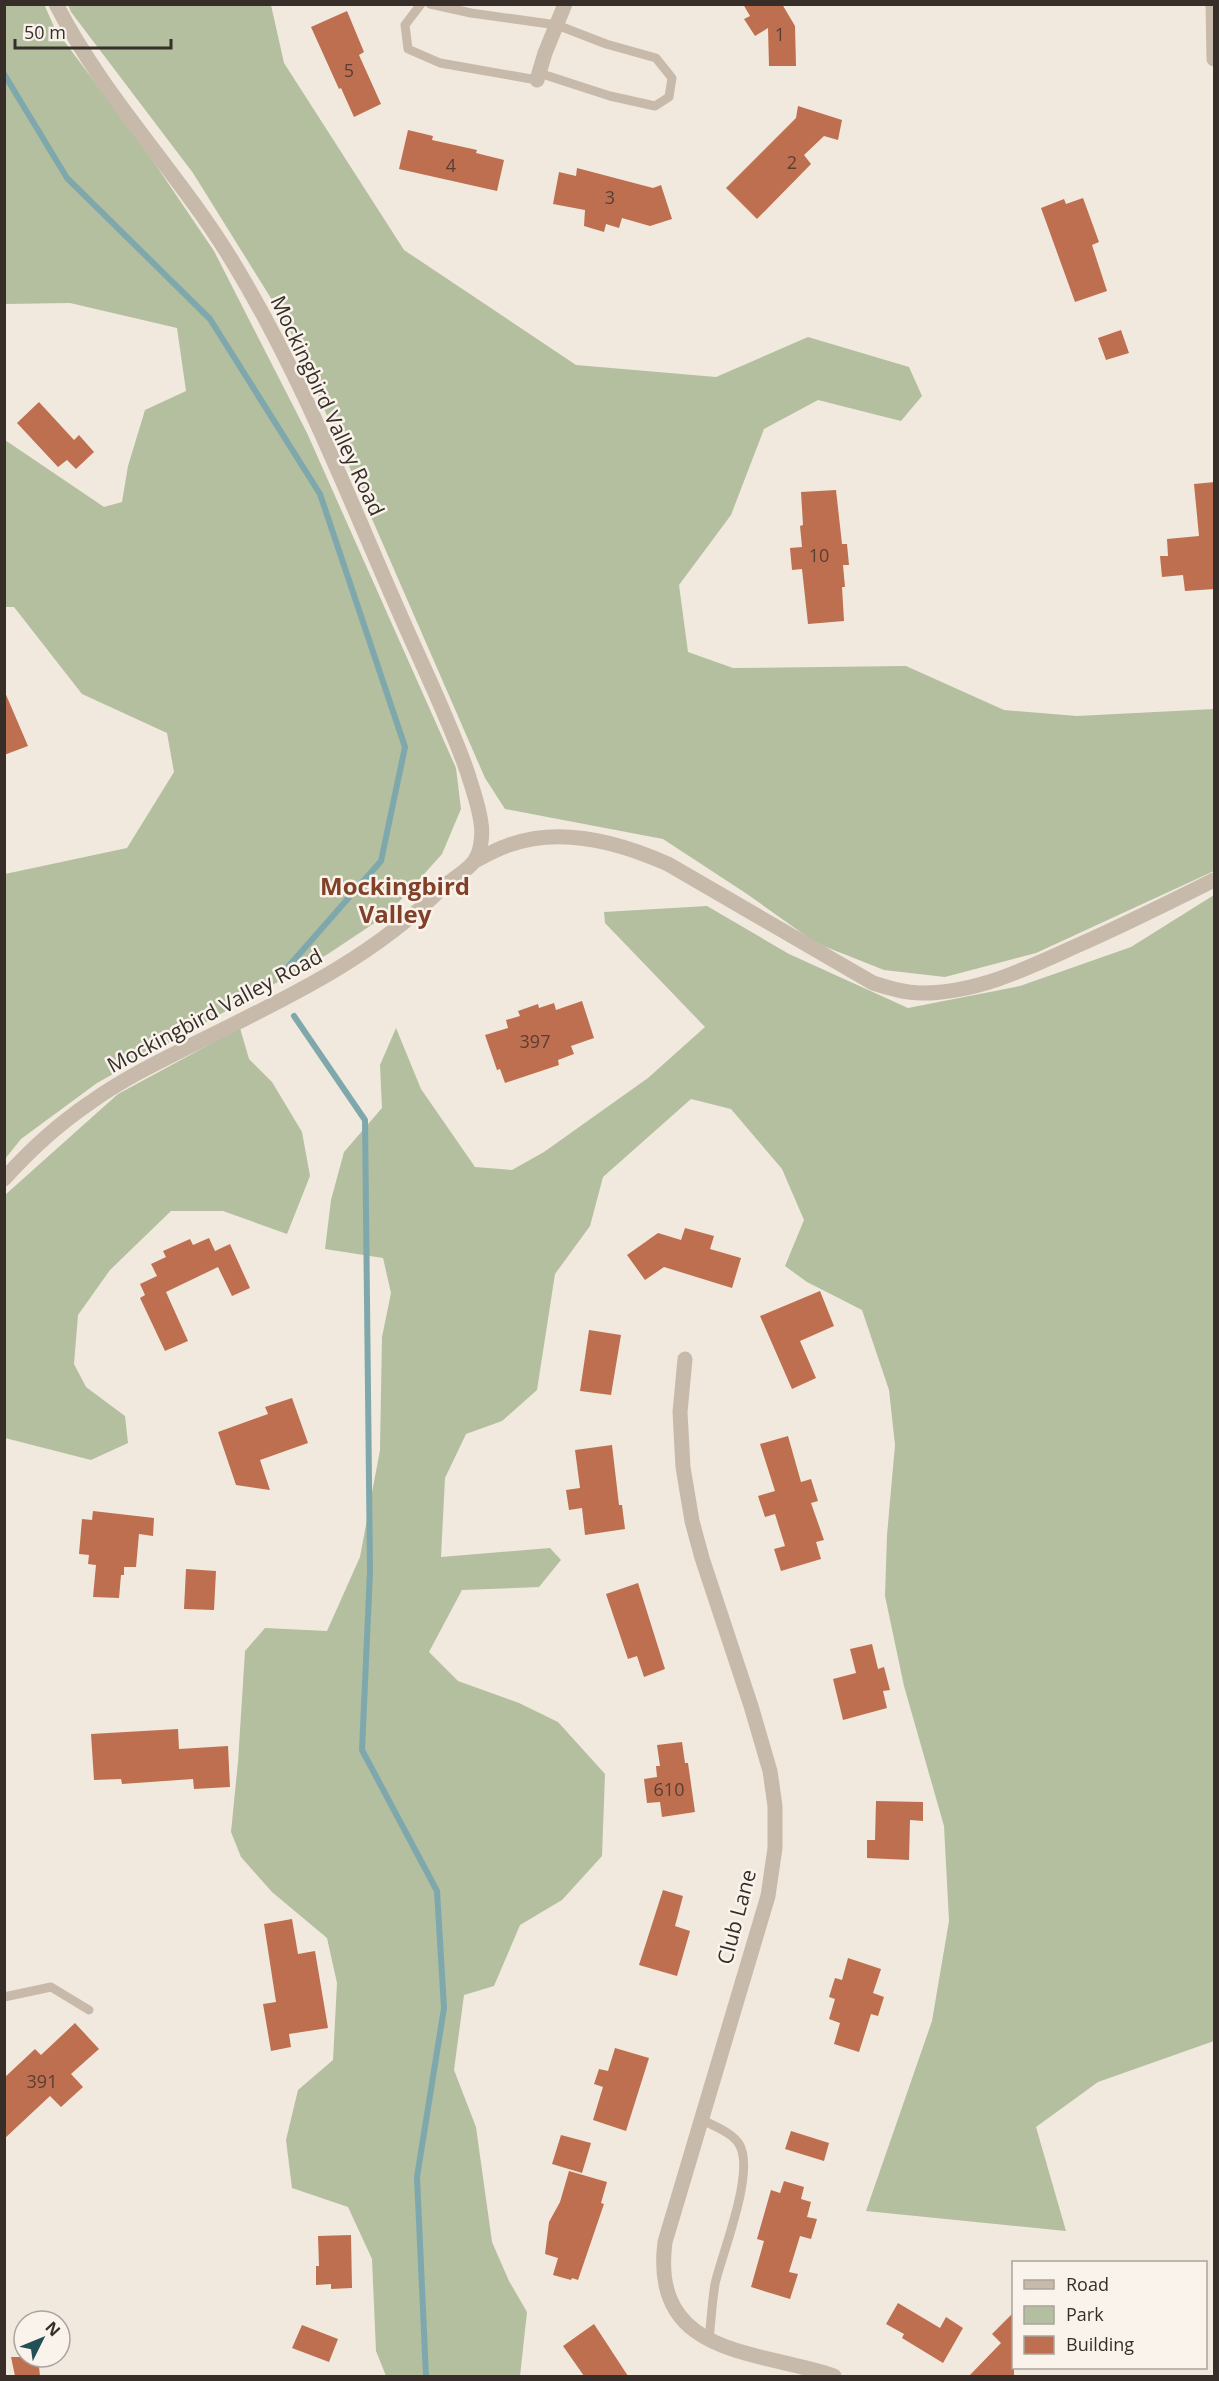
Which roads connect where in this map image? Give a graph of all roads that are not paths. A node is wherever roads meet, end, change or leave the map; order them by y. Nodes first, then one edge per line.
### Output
1 (56, 4) edge
2 (421, 4) edge
3 (430, 4) edge
4 (566, 4) edge
5 (1213, 4) edge
6 (556, 25) junction
7 (1215, 58) edge
8 (538, 77) junction
9 (475, 861) junction
10 (1215, 880) edge
11 (4, 1179) edge
12 (685, 1359) dead end
13 (4, 1997) edge
14 (90, 2010) dead end
15 (701, 2119) junction
16 (709, 2340) junction
17 (825, 2375) edge

1 - 9 street, Mockingbird Valley Road
2 - 8 lane
3 - 6 lane
4 - 6 street
5 - 7 street
6 - 8 street
6 - 8 lane
9 - 10 street, Mockingbird Valley Road
9 - 11 street, Mockingbird Valley Road
12 - 15 street, Club Lane
13 - 14 lane
15 - 16 street, Club Lane
15 - 16 lane
16 - 17 street, Club Lane

